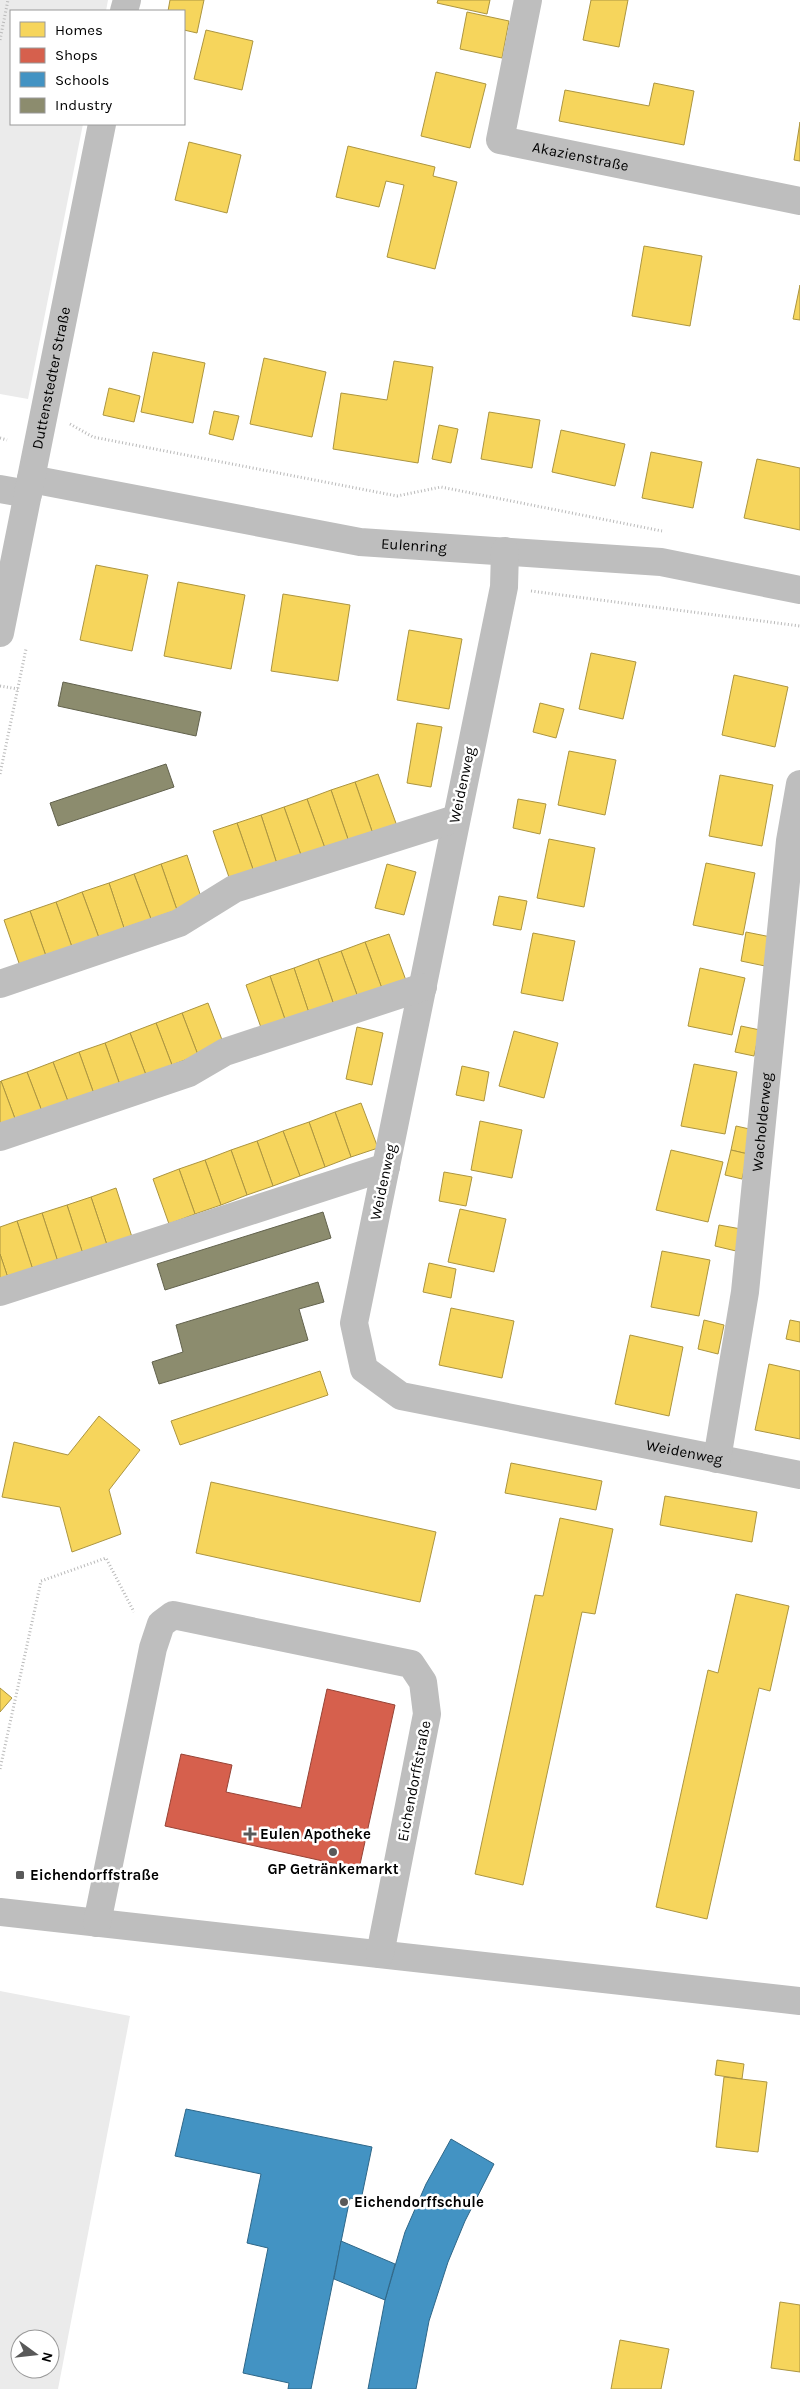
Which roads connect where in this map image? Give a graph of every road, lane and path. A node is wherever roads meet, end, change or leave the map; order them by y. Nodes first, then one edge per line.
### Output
1 (8, 0) edge
2 (528, 0) edge
3 (0, 40) edge
4 (102, 125) edge
5 (800, 201) edge
6 (67, 422) dead end
7 (0, 438) edge
8 (7, 440) dead end
9 (30, 486) junction
10 (0, 489) edge
11 (664, 531) dead end
12 (505, 551) junction
13 (800, 590) edge
14 (0, 633) edge
15 (0, 686) edge
16 (18, 688) dead end
17 (800, 784) edge
18 (455, 819) junction
19 (0, 984) edge
20 (423, 988) junction
21 (0, 1137) edge
22 (386, 1167) junction
23 (0, 1292) edge
24 (717, 1459) junction
25 (800, 1475) edge
26 (153, 1648) junction
27 (0, 1768) edge
28 (0, 1912) edge
29 (97, 1923) junction
30 (380, 1954) junction
31 (800, 2001) edge

1 - 3 path
2 - 5 street, Akazienstraße
4 - 9 street, Duttenstedter Straße
6 - 11 path
7 - 8 path
9 - 10 street, Eulenring
9 - 12 street, Eulenring
9 - 14 street, Duttenstedter Straße
12 - 13 street, Eulenring
12 - 18 street, Weidenweg
15 - 16 path
17 - 24 street, Wacholderweg
18 - 19 street
18 - 20 street, Weidenweg
20 - 21 street
20 - 22 street, Weidenweg
22 - 23 street
22 - 24 street, Weidenweg
24 - 25 street, Weidenweg
26 - 27 path
26 - 29 street, Eichendorffstraße
26 - 30 street, Eichendorffstraße
28 - 29 street
29 - 30 street
30 - 31 street

